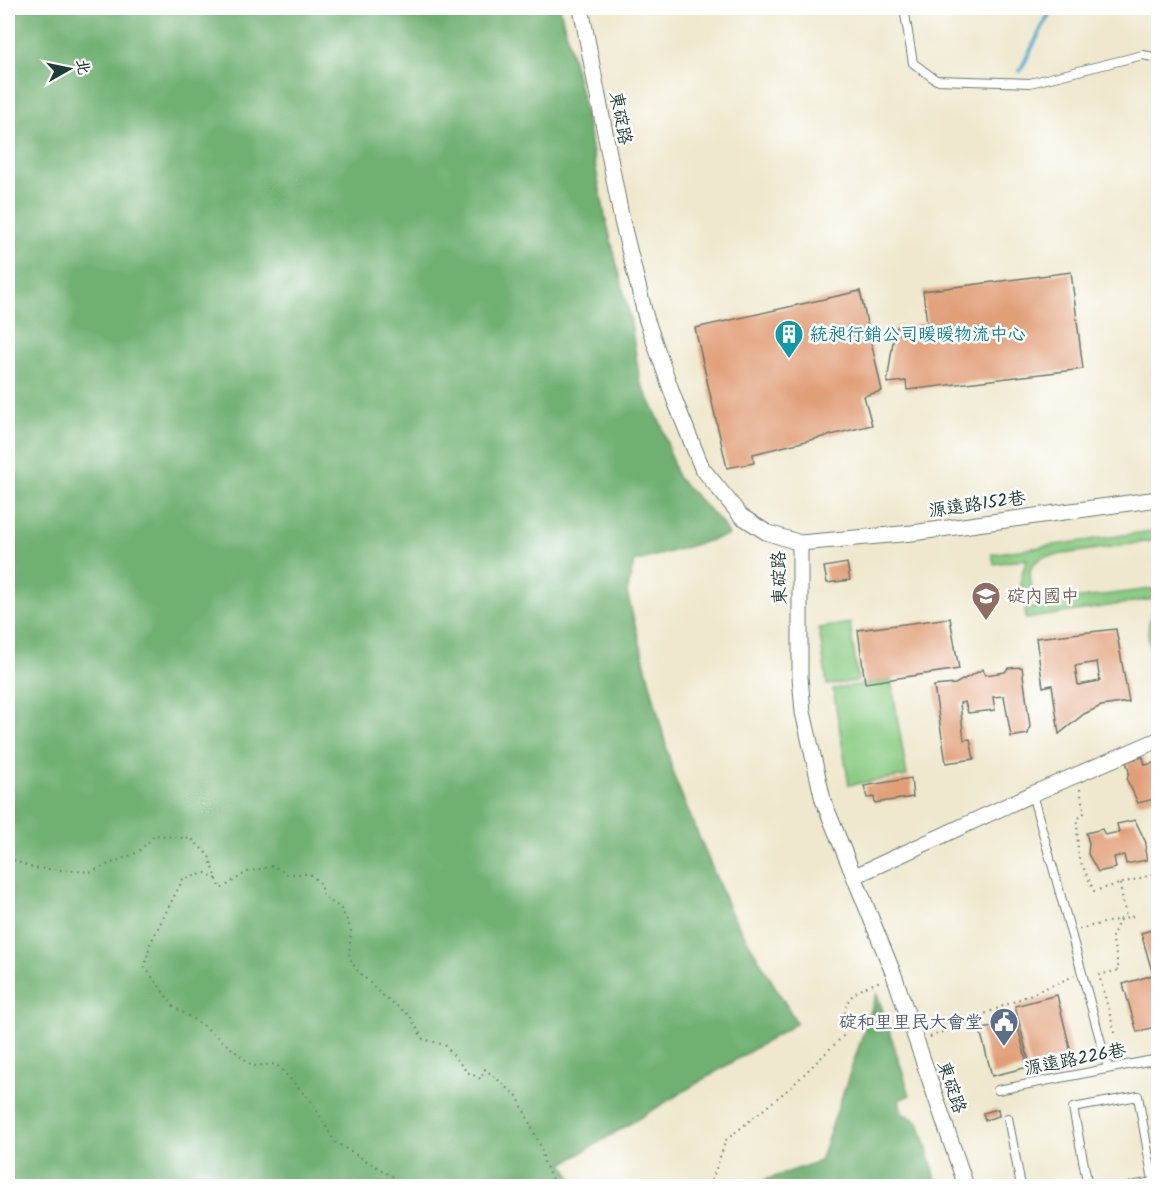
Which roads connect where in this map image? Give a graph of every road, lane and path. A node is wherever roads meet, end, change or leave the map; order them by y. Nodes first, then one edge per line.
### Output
1 (581, 8) edge
2 (904, 8) edge
3 (1158, 58) edge
4 (1158, 499) edge
5 (800, 543) junction
6 (1158, 740) edge
7 (1080, 786) dead end
8 (1032, 794) junction
9 (8, 858) edge
10 (1158, 861) edge
11 (855, 876) junction
12 (217, 879) junction
13 (1120, 884) junction
14 (1137, 915) dead end
15 (1126, 918) junction
16 (1120, 919) junction
17 (1070, 931) junction
18 (1082, 973) junction
19 (894, 975) junction
20 (1115, 1033) dead end
21 (916, 1042) junction
22 (1158, 1059) edge
23 (1108, 1068) junction
24 (998, 1090) dead end
25 (1008, 1118) dead end
26 (1155, 1183) edge
27 (403, 1186) edge
28 (555, 1186) edge
29 (712, 1186) edge
30 (966, 1186) edge
31 (1020, 1186) edge
32 (1088, 1186) edge
33 (1131, 1186) edge

1 - 5 street, 東碇路
2 - 3 lane
4 - 5 street, 源遠路152巷
5 - 11 street, 東碇路
6 - 8 street
7 - 13 path
8 - 11 street
8 - 17 lane
9 - 12 path
10 - 13 path
11 - 19 street, 東碇路
12 - 27 path
12 - 28 path
13 - 15 path
14 - 15 path
15 - 16 path
16 - 17 path
16 - 20 path
17 - 18 lane
18 - 21 path
18 - 23 lane
19 - 21 street, 東碇路
19 - 29 path
21 - 30 street, 東碇路
22 - 23 lane, 源遠路226巷
23 - 24 lane, 源遠路226巷
25 - 31 lane
26 - 32 lane
26 - 33 lane

